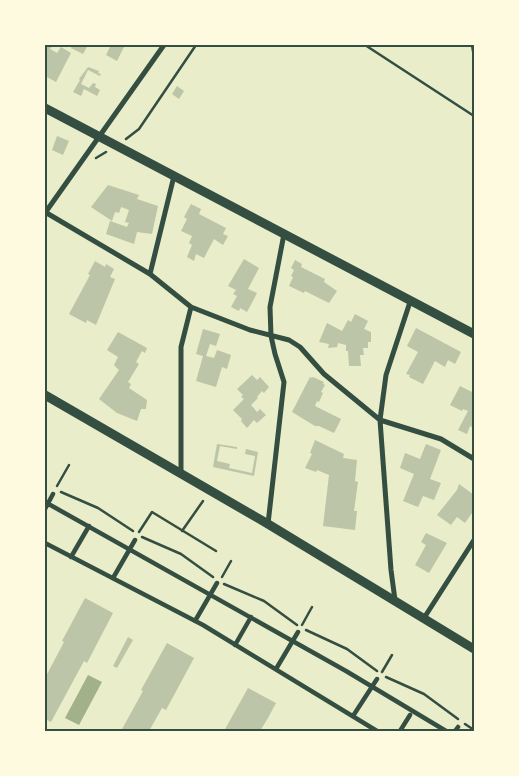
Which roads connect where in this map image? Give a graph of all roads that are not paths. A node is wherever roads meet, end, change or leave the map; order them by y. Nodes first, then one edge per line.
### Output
1 (164, 45) edge
2 (45, 108) edge
3 (99, 138) junction
4 (174, 175) junction
5 (45, 213) edge
6 (284, 234) junction
7 (150, 274) junction
8 (410, 302) junction
9 (191, 307) junction
10 (474, 334) edge
11 (271, 336) junction
12 (45, 394) edge
13 (380, 420) junction
14 (474, 459) edge
15 (181, 473) junction
16 (53, 494) dead end
17 (46, 503) edge
18 (45, 508) edge
19 (268, 524) junction
20 (89, 526) junction
21 (135, 540) dead end
22 (474, 540) edge
23 (45, 543) edge
24 (130, 548) junction
25 (71, 556) junction
26 (113, 578) junction
27 (217, 583) dead end
28 (211, 594) junction
29 (395, 601) junction
30 (251, 617) junction
31 (424, 618) junction
32 (195, 621) junction
33 (298, 632) dead end
34 (293, 640) junction
35 (235, 645) junction
36 (474, 649) edge
37 (276, 670) junction
38 (377, 679) dead end
39 (372, 687) junction
40 (411, 713) junction
41 (353, 716) junction
42 (377, 731) edge
43 (400, 731) edge
44 (446, 731) edge

1 - 3 street
2 - 3 street
3 - 4 street
3 - 5 street
4 - 6 street
4 - 7 street
5 - 7 street
6 - 8 street
6 - 11 street
7 - 9 street
8 - 10 street
8 - 13 street
9 - 11 street
9 - 15 street
11 - 13 street
11 - 19 street
12 - 15 street
13 - 14 street
13 - 29 street
15 - 19 street
16 - 17 street
17 - 18 street
17 - 20 street
19 - 29 street
20 - 24 street
20 - 25 street
21 - 24 street
22 - 31 street
23 - 25 street
24 - 26 street
24 - 28 street
25 - 26 street
26 - 32 street
27 - 28 street
28 - 30 street
28 - 32 street
29 - 31 street
30 - 34 street
30 - 35 street
31 - 36 street
32 - 35 street
33 - 34 street
34 - 37 street
34 - 39 street
35 - 37 street
37 - 41 street
38 - 39 street
39 - 40 street
39 - 41 street
40 - 43 street
40 - 44 street
41 - 42 street

